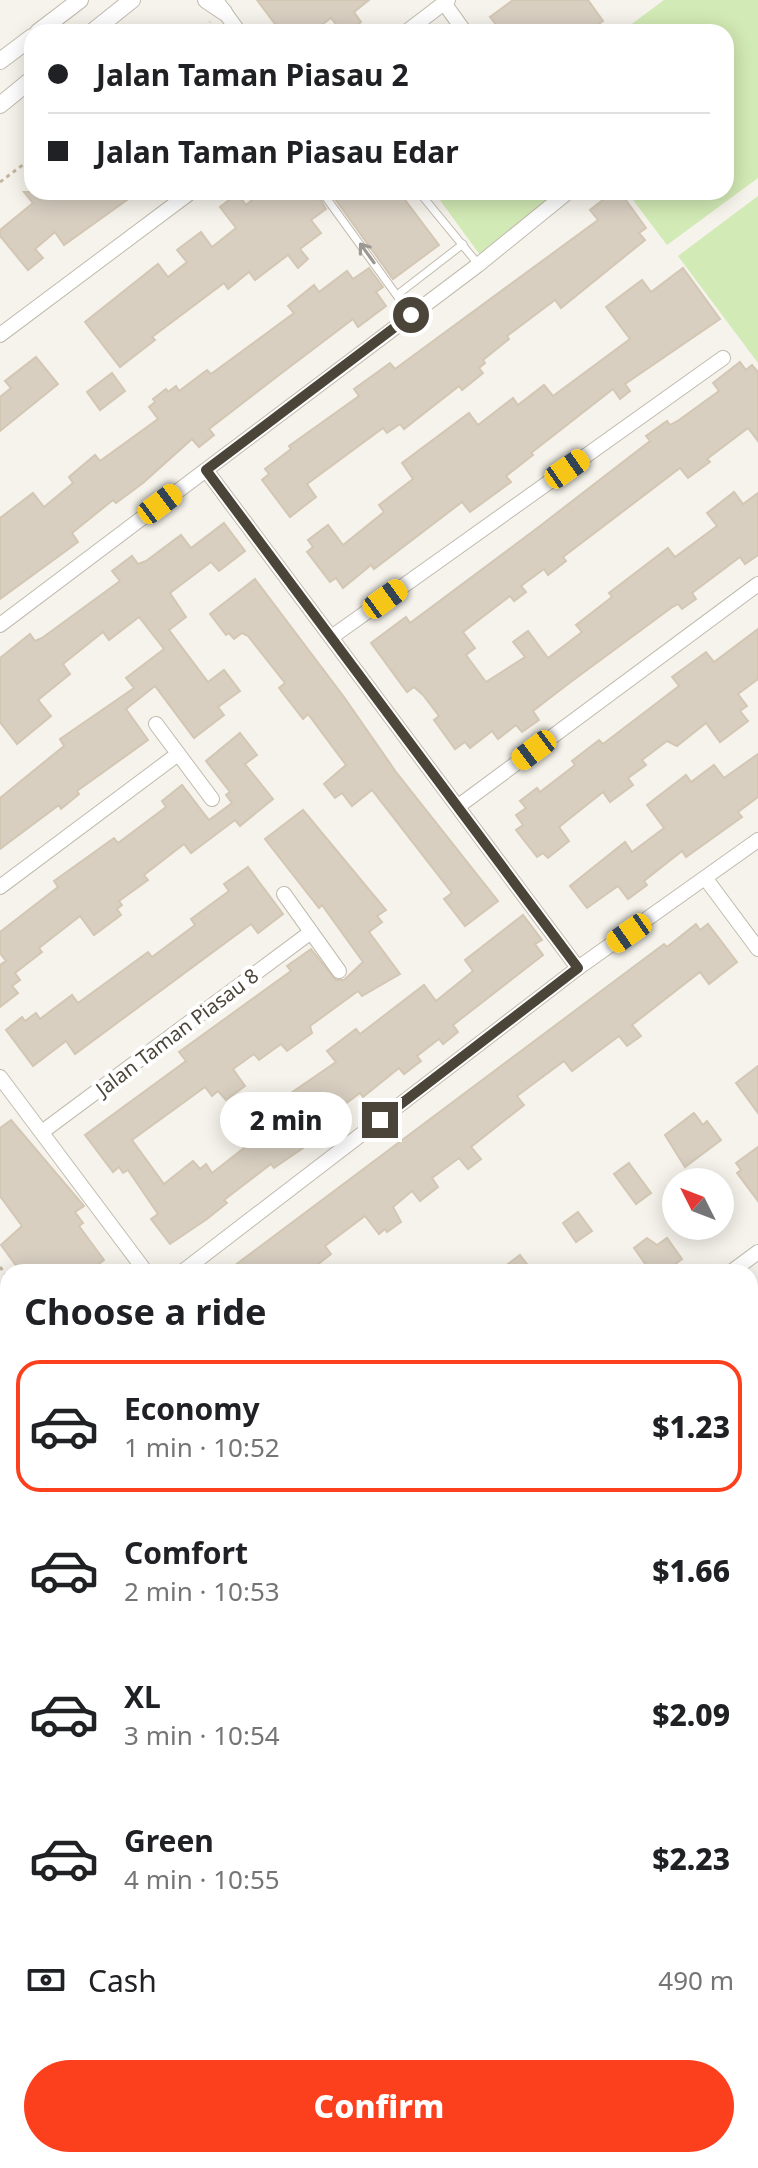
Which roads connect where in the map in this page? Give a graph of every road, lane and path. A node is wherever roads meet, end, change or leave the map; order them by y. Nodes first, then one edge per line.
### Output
1 (80, 0) edge
2 (132, 0) edge
3 (206, 0) edge
4 (446, 2) edge
5 (220, 6) edge
6 (48, 24) edge
7 (102, 24) edge
8 (233, 24) edge
9 (417, 24) edge
10 (460, 24) edge
11 (24, 43) edge
12 (0, 61) edge
13 (24, 86) edge
14 (0, 105) edge
15 (24, 164) edge
16 (0, 182) edge
17 (180, 200) edge
18 (328, 200) edge
19 (426, 200) edge
20 (558, 200) edge
21 (463, 244) junction
22 (478, 265) junction
23 (397, 295) junction
24 (411, 315) junction
25 (0, 335) edge
26 (723, 358) dead end
27 (206, 470) junction
28 (758, 584) edge
29 (0, 625) edge
30 (333, 636) junction
31 (156, 724) dead end
32 (178, 754) junction
33 (212, 799) dead end
34 (460, 805) junction
35 (758, 840) edge
36 (706, 879) junction
37 (0, 887) edge
38 (284, 894) dead end
39 (311, 932) junction
40 (758, 949) edge
41 (578, 968) junction
42 (339, 971) dead end
43 (0, 1077) edge
44 (42, 1132) junction
45 (758, 1252) edge
46 (140, 1264) edge
47 (192, 1264) edge
48 (742, 1264) edge

1 - 6 street
2 - 7 street
3 - 5 street
4 - 9 street
4 - 10 street
5 - 8 street
11 - 12 street
13 - 14 street
15 - 16 path
17 - 25 street
23 -> 18 lane
19 - 21 lane
20 - 22 street
21 - 22 lane
21 - 23 lane
22 - 24 street
23 - 24 lane
24 - 27 street
26 - 30 street
27 - 29 street
27 - 30 street
28 - 34 street
30 - 34 street
31 - 32 street
32 - 33 street
32 - 37 street
34 - 41 street
35 - 36 street
36 - 40 street
36 - 41 street
38 - 39 street
39 - 42 street
39 - 44 street, Jalan Taman Piasau 8
41 - 47 street
43 - 44 street
44 - 46 street
45 - 48 street

